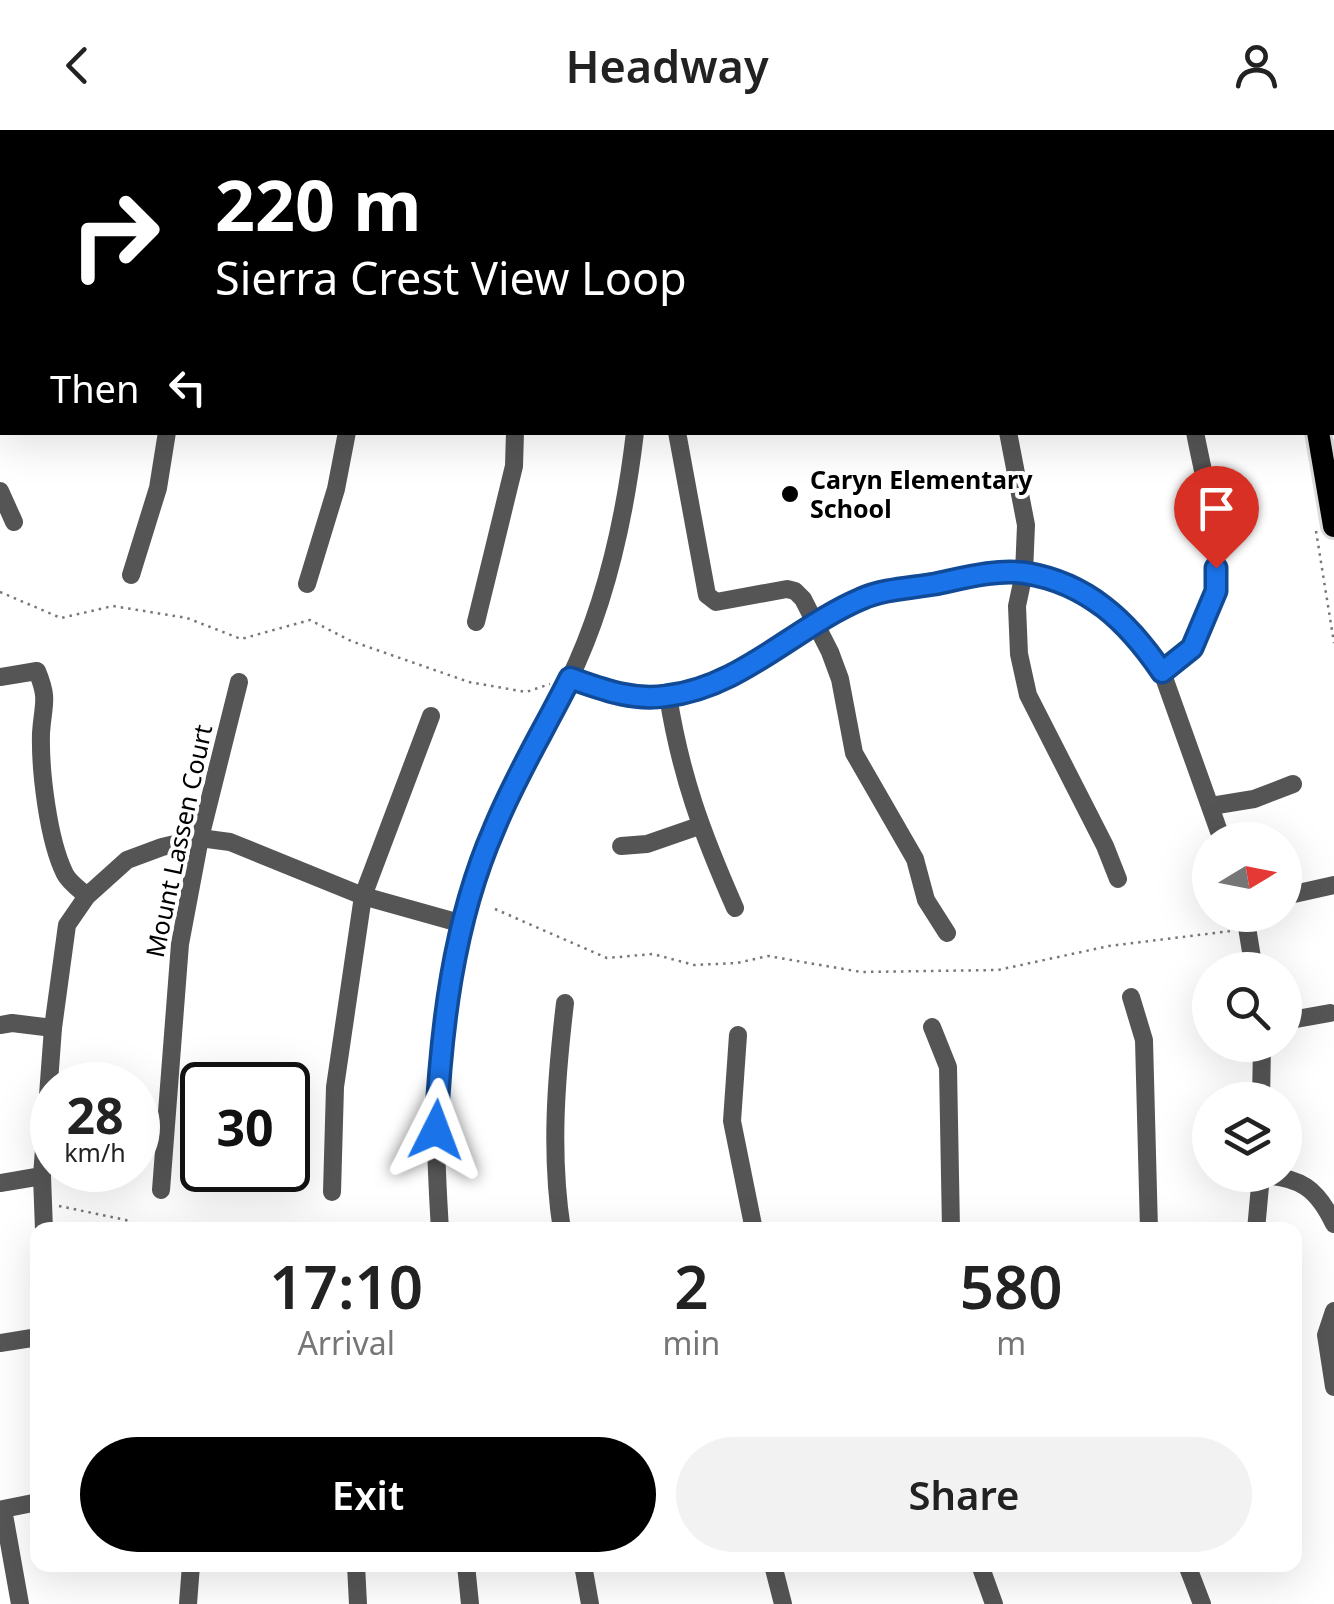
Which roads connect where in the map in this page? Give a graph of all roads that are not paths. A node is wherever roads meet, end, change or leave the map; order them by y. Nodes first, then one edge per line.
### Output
1 (166, 435) edge
2 (346, 435) edge
3 (515, 435) edge
4 (635, 435) edge
5 (678, 435) edge
6 (1009, 435) edge
7 (1196, 435) edge
8 (1318, 435) edge
9 (0, 492) edge
10 (14, 522) dead end
11 (1325, 527) edge
12 (1024, 573) junction
13 (131, 575) dead end
14 (307, 584) dead end
15 (476, 622) dead end
16 (816, 626) junction
17 (1162, 672) junction
18 (0, 676) edge
19 (570, 678) junction
20 (239, 682) dead end
21 (668, 696) junction
22 (431, 716) dead end
23 (1294, 784) dead end
24 (1211, 806) junction
25 (1216, 822) edge
26 (699, 826) junction
27 (200, 838) junction
28 (621, 846) dead end
29 (1118, 879) dead end
30 (1334, 886) edge
31 (1302, 893) edge
32 (87, 896) junction
33 (363, 896) junction
34 (736, 908) dead end
35 (463, 924) junction
36 (947, 932) dead end
37 (1131, 997) dead end
38 (565, 1003) dead end
39 (1330, 1013) dead end
40 (1302, 1018) edge
41 (0, 1025) edge
42 (932, 1026) dead end
43 (53, 1028) junction
44 (738, 1035) dead end
45 (50, 1062) edge
46 (30, 1178) edge
47 (0, 1183) edge
48 (1302, 1185) edge
49 (161, 1190) dead end
50 (43, 1192) edge
51 (332, 1192) dead end
52 (1259, 1192) edge
53 (44, 1222) edge
54 (440, 1222) edge
55 (561, 1222) edge
56 (752, 1222) edge
57 (951, 1222) edge
58 (1149, 1222) edge
59 (1257, 1222) edge
60 (1334, 1224) edge
61 (1334, 1312) edge
62 (30, 1337) edge
63 (0, 1343) edge
64 (1334, 1387) edge
65 (30, 1504) edge
66 (190, 1572) edge
67 (356, 1572) edge
68 (467, 1572) edge
69 (585, 1572) edge
70 (776, 1572) edge
71 (983, 1572) edge
72 (1190, 1572) edge
73 (20, 1604) edge
74 (188, 1604) edge
75 (358, 1604) edge
76 (470, 1604) edge
77 (590, 1604) edge
78 (783, 1604) edge
79 (994, 1604) edge
80 (1202, 1604) edge

1 - 13 street
2 - 14 street
3 - 15 street
4 - 19 street
5 - 16 street
6 - 12 street
7 - 17 street
8 - 11 main road
9 - 10 street
12 - 16 street
12 - 17 street
12 - 29 street
16 - 21 street
16 - 36 street
17 - 24 street
18 - 32 street
19 - 21 street
19 - 35 street
20 - 27 street, Mount Lassen Court
21 - 26 street
22 - 33 street
23 - 24 street
24 - 25 street
26 - 28 street
26 - 34 street
27 - 32 street
27 - 33 street
27 - 49 street, Mount Lassen Court
30 - 31 street
32 - 43 street
33 - 35 street
33 - 51 street
35 - 54 street
37 - 58 street
38 - 55 street
39 - 40 street
41 - 43 street
42 - 57 street
43 - 45 street
44 - 56 street
46 - 47 street
48 - 60 street
50 - 53 street
52 - 59 street
61 - 64 street
62 - 63 street
65 - 73 street
66 - 74 street
67 - 75 street
68 - 76 street
69 - 77 street
70 - 78 street
71 - 79 street
72 - 80 street

